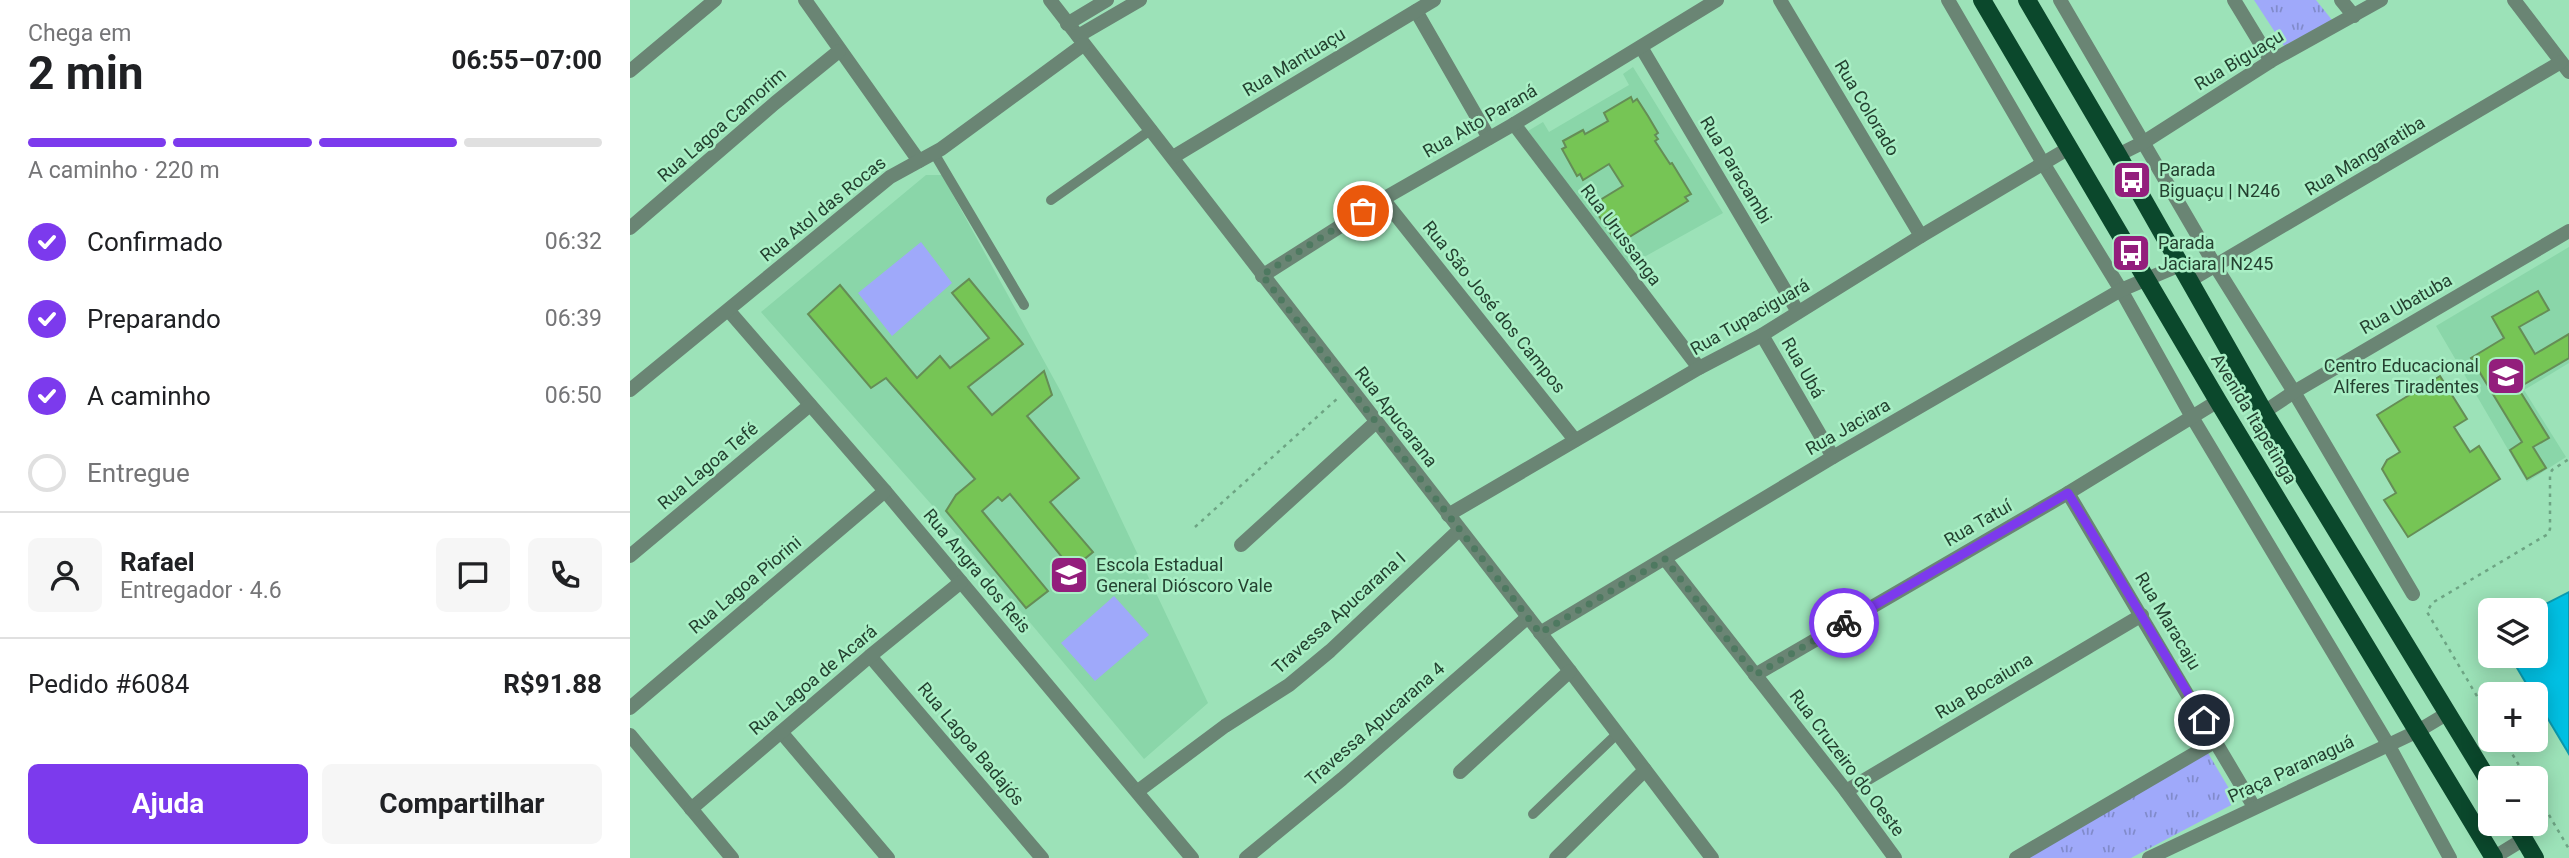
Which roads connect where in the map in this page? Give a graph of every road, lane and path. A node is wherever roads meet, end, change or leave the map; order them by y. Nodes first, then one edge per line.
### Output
1 (715, 0) edge
2 (805, 0) edge
3 (1050, 0) edge
4 (1107, 0) edge
5 (1140, 0) edge
6 (1434, 0) edge
7 (1717, 0) edge
8 (1780, 0) edge
9 (1948, 0) edge
10 (1982, 0) edge
11 (2027, 0) edge
12 (2060, 0) edge
13 (2234, 0) edge
14 (2341, 0) edge
15 (2381, 0) edge
16 (2514, 0) edge
17 (1416, 11) junction
18 (2354, 16) junction
19 (1067, 24) junction
20 (1081, 41) junction
21 (1642, 47) junction
22 (839, 51) junction
23 (2564, 60) edge
24 (2271, 61) junction
25 (630, 71) edge
26 (1514, 124) junction
27 (1152, 129) junction
28 (1489, 138) junction
29 (2144, 142) junction
30 (2069, 148) junction
31 (934, 153) junction
32 (2118, 155) junction
33 (1173, 157) junction
34 (919, 161) junction
35 (2043, 163) junction
36 (1383, 199) junction
37 (1051, 200) dead end
38 (630, 228) edge
39 (2569, 231) edge
40 (1921, 236) junction
41 (2216, 267) junction
42 (2184, 273) junction
43 (1262, 275) junction
44 (2146, 278) junction
45 (2122, 289) junction
46 (1024, 304) dead end
47 (729, 311) junction
48 (1798, 312) junction
49 (1762, 335) junction
50 (1699, 368) junction
51 (1349, 388) junction
52 (630, 390) edge
53 (2294, 392) junction
54 (2218, 401) junction
55 (810, 405) junction
56 (2264, 412) junction
57 (2192, 417) junction
58 (1376, 422) junction
59 (1575, 440) junction
60 (1833, 457) junction
61 (2569, 459) edge
62 (885, 491) junction
63 (2068, 493) junction
64 (1448, 515) junction
65 (1195, 527) dead end
66 (1459, 530) junction
67 (1241, 545) dead end
68 (630, 556) edge
69 (1665, 559) junction
70 (961, 582) junction
71 (2413, 594) dead end
72 (2142, 615) junction
73 (1528, 617) junction
74 (1540, 633) junction
75 (870, 656) junction
76 (1570, 671) junction
77 (1755, 675) junction
78 (2478, 698) edge
79 (630, 708) edge
80 (2448, 713) junction
81 (2418, 731) junction
82 (781, 732) junction
83 (1618, 733) junction
84 (630, 735) edge
85 (2216, 740) junction
86 (2389, 746) junction
87 (2480, 766) edge
88 (1645, 770) junction
89 (1460, 772) dead end
90 (1846, 790) junction
91 (1138, 791) junction
92 (2254, 807) junction
93 (691, 809) junction
94 (2548, 813) edge
95 (1533, 814) dead end
96 (2515, 836) edge
97 (2521, 836) edge
98 (2569, 849) edge
99 (1706, 856) edge
100 (1890, 856) edge
101 (732, 858) edge
102 (888, 858) edge
103 (1042, 858) edge
104 (1192, 858) edge
105 (1246, 858) edge
106 (1556, 858) edge
107 (2016, 858) edge
108 (2149, 858) edge
109 (2450, 858) edge
110 (2494, 858) edge
111 (2535, 858) edge

1 - 25 street
2 - 22 street
3 - 19 street, Rua Apucarana
4 - 19 street
5 - 20 street, Rua Atol das Rocas
6 - 17 street, Rua Mantuaçu
7 - 21 street, Rua Alto Paraná
8 - 40 street, Rua Colorado
9 - 35 street
10 - 30 main road, Avenida Itapetinga
11 - 32 main road, Avenida Itapetinga
12 - 29 street
13 - 24 street
14 - 18 street
15 - 18 street, Rua Biguaçu
16 - 23 street
17 - 28 street
17 - 33 street, Rua Mantuaçu
18 - 24 street, Rua Biguaçu
19 - 20 street, Rua Apucarana
20 - 27 street, Rua Apucarana
20 - 31 street, Rua Atol das Rocas
21 - 26 street, Rua Alto Paraná
21 - 48 street, Rua Paracambi
22 - 34 street
22 - 38 street, Rua Lagoa Camorim
23 - 41 street, Rua Mangaratiba
24 - 29 street, Rua Biguaçu
26 - 28 street, Rua Alto Paraná
26 - 50 street, Rua Urussanga
27 - 33 street, Rua Apucarana
27 - 37 lane
28 - 36 street, Rua Alto Paraná
29 - 32 street, Rua Biguaçu
29 - 41 street
30 - 35 street, Rua Tupaciguará
30 - 44 main road, Avenida Itapetinga
31 - 34 street, Rua Atol das Rocas
31 - 46 lane
32 - 42 main road, Avenida Itapetinga
33 - 43 street, Rua Apucarana
34 - 47 street, Rua Atol das Rocas
35 - 40 street, Rua Tupaciguará
35 - 45 street
36 - 43 street, Rua Alto Paraná
36 - 59 street, Rua São José dos Campos
39 - 53 street, Rua Ubatuba
40 - 48 street, Rua Tupaciguará
41 - 42 street, Rua Mangaratiba
41 - 53 street
42 - 44 street, Rua Jaciara
42 - 56 main road, Avenida Itapetinga
43 - 51 street, Rua Apucarana
44 - 45 street, Rua Jaciara
44 - 54 main road, Avenida Itapetinga
45 - 57 street
45 - 60 street, Rua Jaciara
47 - 52 street, Rua Atol das Rocas
47 - 55 street, Rua Angra dos Reis
48 - 49 street, Rua Tupaciguará
49 - 50 street, Rua Tupaciguará
49 - 60 street, Rua Ubá
50 - 59 street, Rua Tupaciguará
51 - 58 street, Rua Apucarana
51 - 65 path
53 - 56 street, Rua Ubatuba
53 - 71 street
54 - 57 street, Rua Tatuí
54 - 81 main road, Avenida Itapetinga
55 - 62 street, Rua Angra dos Reis
55 - 68 street, Rua Lagoa Tefé
56 - 80 main road, Avenida Itapetinga
57 - 63 street, Rua Tatuí
57 - 86 street
58 - 64 street, Rua Apucarana
58 - 67 street
59 - 64 street, Rua Tupaciguará
60 - 69 street, Rua Jaciara
61 - 78 path
62 - 70 street, Rua Angra dos Reis
62 - 79 street, Rua Lagoa Piorini
63 - 72 street, Rua Maracaju
63 - 77 street, Rua Tatuí
64 - 66 street, Rua Apucarana
66 - 73 street, Rua Apucarana
66 - 91 street, Travessa Apucarana I
69 - 74 street, Rua Jaciara
69 - 77 street, Rua Cruzeiro do Oeste
70 - 75 street, Rua Lagoa de Acará
70 - 91 street, Rua Angra dos Reis
72 - 85 street, Rua Maracaju
72 - 90 street, Rua Bocaiuna
73 - 74 street, Rua Apucarana
73 - 105 street, Travessa Apucarana 4
74 - 76 street, Rua Apucarana
75 - 82 street, Rua Lagoa de Acará
75 - 103 street, Rua Lagoa Badajós
76 - 83 street, Rua Apucarana
76 - 89 street
77 - 90 street, Rua Cruzeiro do Oeste
80 - 81 street, Praça Paranaguá
80 - 87 main road, Avenida Itapetinga
81 - 86 street, Praça Paranaguá
81 - 110 main road, Avenida Itapetinga
82 - 93 street, Rua Lagoa de Acará
82 - 102 street
83 - 88 street, Rua Apucarana
83 - 95 lane
84 - 93 street
85 - 92 street, Rua Maracaju
85 - 107 street
86 - 92 street, Praça Paranaguá
86 - 109 street
88 - 99 street, Rua Apucarana
88 - 106 street
90 - 100 street, Rua Cruzeiro do Oeste
91 - 104 street, Rua Angra dos Reis
92 - 108 street, Praça Paranaguá
93 - 101 street
94 - 98 path
96 - 110 street
97 - 111 main road

